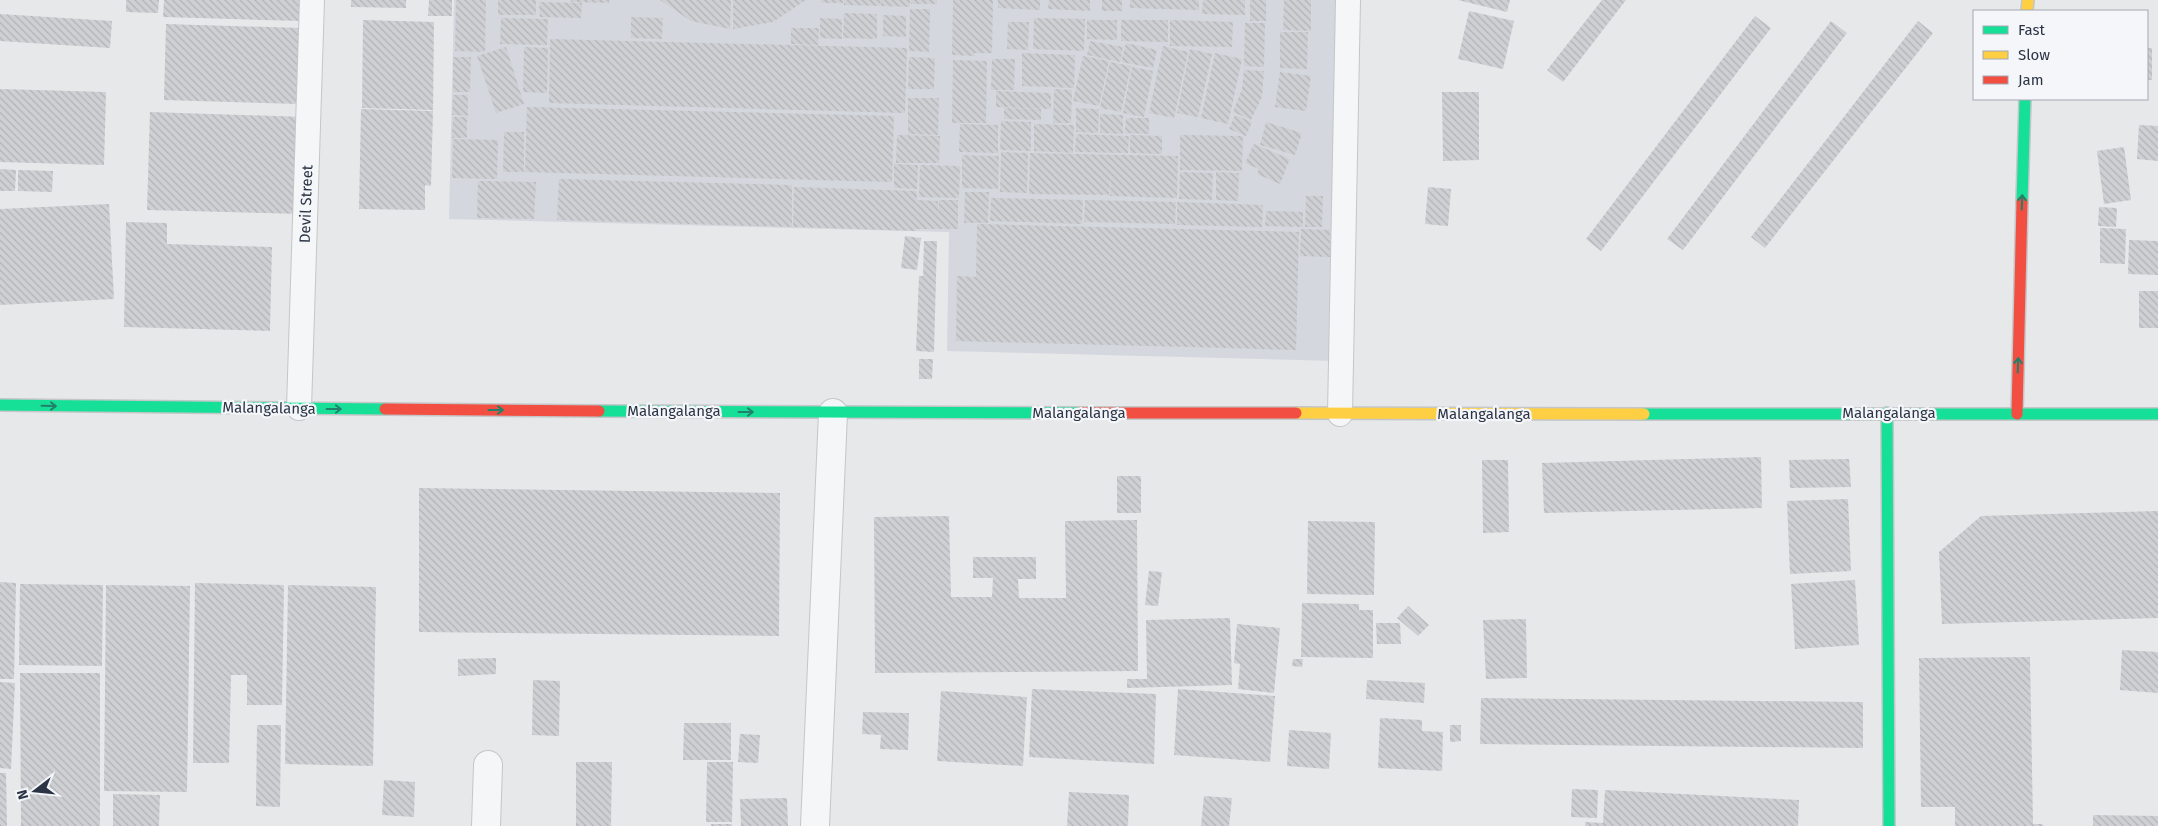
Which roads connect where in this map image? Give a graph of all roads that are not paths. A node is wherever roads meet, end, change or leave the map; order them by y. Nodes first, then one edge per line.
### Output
1 (312, 0) edge
2 (1348, 0) edge
3 (2025, 100) edge
4 (0, 405) edge
5 (299, 408) junction
6 (833, 413) junction
7 (1887, 413) junction
8 (1340, 414) junction
9 (2017, 414) junction
10 (2158, 414) edge
11 (488, 765) dead end
12 (486, 826) edge
13 (815, 826) edge
14 (1889, 826) edge

1 - 5 lane, Devil Street
2 - 8 lane
9 -> 3 street
4 -> 5 street, Malangalanga
5 -> 6 street, Malangalanga
6 - 8 street, Malangalanga
6 - 13 street
7 - 8 street, Malangalanga
7 - 9 street, Malangalanga
7 - 14 street
9 - 10 street, Malangalanga
11 - 12 street

